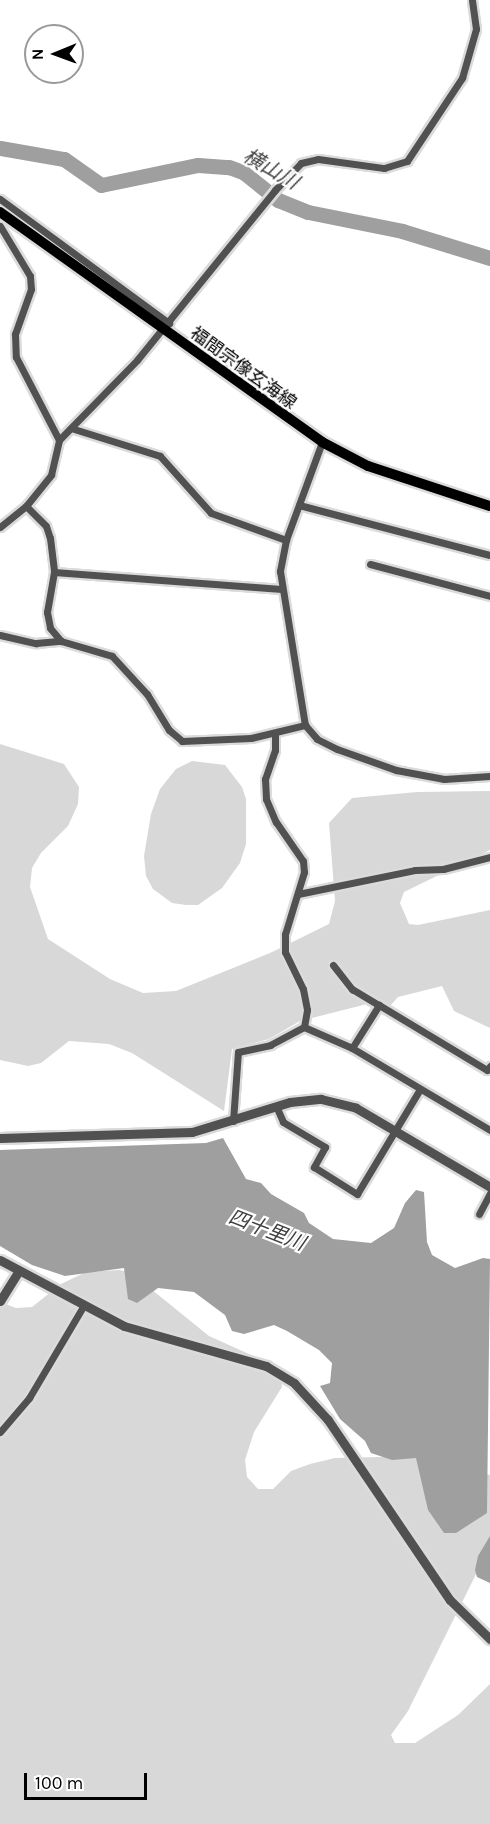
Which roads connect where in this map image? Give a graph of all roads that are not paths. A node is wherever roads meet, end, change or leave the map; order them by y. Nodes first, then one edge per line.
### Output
1 (472, 0) edge
2 (0, 199) edge
3 (0, 212) edge
4 (0, 226) edge
5 (166, 327) junction
6 (74, 429) junction
7 (59, 440) junction
8 (322, 442) junction
9 (299, 505) junction
10 (26, 506) junction
11 (490, 506) edge
12 (0, 527) edge
13 (286, 540) junction
14 (490, 555) edge
15 (370, 564) dead end
16 (54, 572) junction
17 (281, 589) junction
18 (490, 596) edge
19 (0, 635) edge
20 (61, 641) junction
21 (305, 725) junction
22 (275, 734) junction
23 (490, 776) edge
24 (490, 857) edge
25 (298, 894) junction
26 (333, 966) dead end
27 (379, 1005) junction
28 (304, 1026) junction
29 (352, 1048) junction
30 (489, 1069) edge
31 (420, 1089) junction
32 (276, 1106) junction
33 (233, 1121) junction
34 (490, 1130) edge
35 (395, 1131) junction
36 (0, 1138) edge
37 (490, 1187) edge
38 (490, 1193) edge
39 (479, 1214) dead end
40 (0, 1260) edge
41 (20, 1270) junction
42 (0, 1301) edge
43 (84, 1305) junction
44 (0, 1432) edge
45 (490, 1639) edge

1 - 5 street
2 - 5 street
3 - 5 main road, 福間宗像玄海線
4 - 7 street
5 - 6 street
5 - 8 main road, 福間宗像玄海線
6 - 7 street
6 - 13 street
7 - 10 street
8 - 9 street
8 - 11 main road, 福間宗像玄海線
9 - 13 street
9 - 14 street
10 - 12 street
10 - 16 street
13 - 17 street
15 - 18 street
16 - 17 street
16 - 20 street
17 - 21 street
19 - 20 street
20 - 22 street
21 - 22 street
21 - 23 street
22 - 25 street
24 - 25 street
25 - 28 street
26 - 27 street
27 - 29 street
27 - 30 street
28 - 29 street
28 - 33 street
29 - 31 street
31 - 34 street
31 - 35 street
32 - 33 street
32 - 35 street
32 - 35 street
33 - 36 street
35 - 37 street
38 - 39 street
40 - 41 street
41 - 42 street
41 - 43 street
43 - 44 street
43 - 45 street

